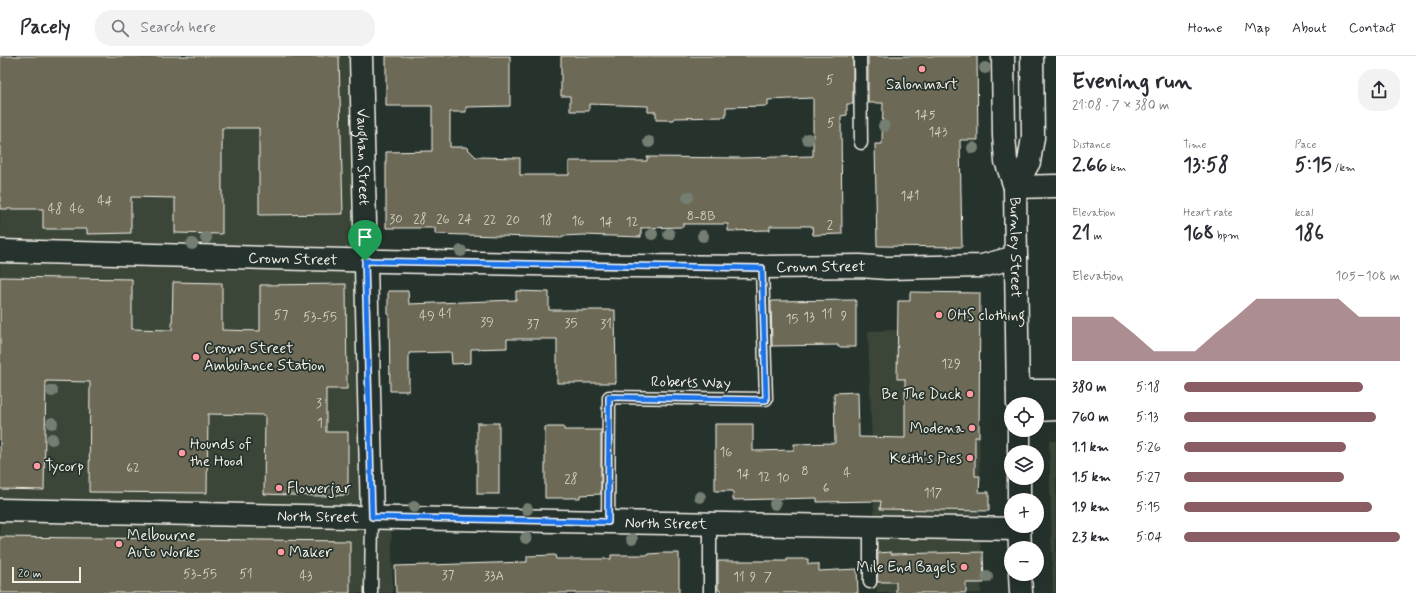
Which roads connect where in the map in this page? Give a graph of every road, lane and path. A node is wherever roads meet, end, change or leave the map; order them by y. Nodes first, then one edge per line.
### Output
1 (361, 56) edge
2 (860, 56) edge
3 (1003, 56) edge
4 (1032, 56) edge
5 (861, 143) dead end
6 (1056, 186) edge
7 (1015, 187) junction
8 (0, 251) edge
9 (1016, 257) junction
10 (365, 261) junction
11 (762, 268) junction
12 (1056, 391) edge
13 (1018, 397) edge
14 (1023, 397) edge
15 (1056, 409) edge
16 (1044, 410) edge
17 (0, 510) edge
18 (372, 517) junction
19 (608, 522) junction
20 (710, 523) junction
21 (870, 526) junction
22 (1020, 534) edge
23 (1020, 581) edge
24 (870, 582) dead end
25 (371, 593) edge
26 (710, 593) edge
27 (1021, 593) edge

1 - 10 street, Vaughan Street
2 - 5 lane
3 - 7 street, Burnley Street
4 - 7 street, Burnley Street
6 - 7 street
7 - 9 street, Burnley Street
8 - 10 street, Crown Street
9 - 11 street, Crown Street
9 - 13 street, Burnley Street
10 - 11 street, Crown Street
10 - 18 street, Vaughan Street
11 - 19 lane, Roberts Way
12 - 14 street
15 - 16 street
17 - 18 street, North Street
18 - 19 street, North Street
18 - 25 lane, Vaughan Street
19 - 20 street, North Street
20 - 21 street, North Street
20 - 26 lane
21 - 22 street, North Street
21 - 24 lane
23 - 27 street

